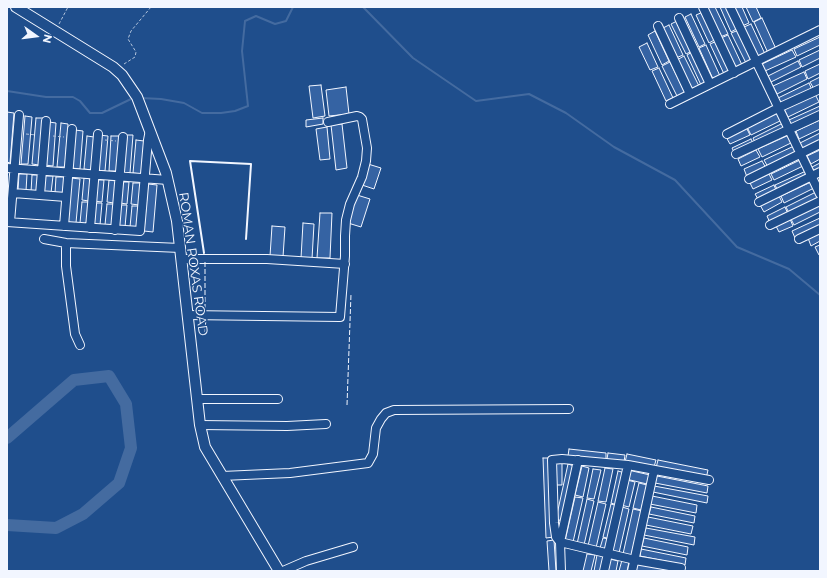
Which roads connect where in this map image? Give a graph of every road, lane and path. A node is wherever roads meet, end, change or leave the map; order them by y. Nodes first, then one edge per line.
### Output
1 (16, 7) edge
2 (68, 7) edge
3 (151, 7) edge
4 (702, 7) edge
5 (730, 7) edge
6 (679, 18) dead end
7 (658, 26) dead end
8 (820, 30) edge
9 (55, 32) junction
10 (756, 62) junction
11 (114, 68) junction
12 (734, 73) junction
13 (710, 84) junction
14 (820, 89) edge
15 (690, 94) junction
16 (670, 104) dead end
17 (778, 108) junction
18 (19, 115) dead end
19 (820, 115) edge
20 (46, 121) dead end
21 (328, 122) dead end
22 (72, 129) dead end
23 (789, 129) junction
24 (150, 130) junction
25 (728, 134) dead end
26 (97, 137) joint
27 (122, 139) joint
28 (820, 144) edge
29 (736, 154) dead end
30 (801, 154) junction
31 (11, 168) edge
32 (42, 171) junction
33 (820, 172) edge
34 (68, 173) junction
35 (94, 175) junction
36 (812, 176) junction
37 (119, 177) junction
38 (145, 178) junction
39 (749, 179) dead end
40 (168, 180) junction
41 (13, 193) junction
42 (820, 194) edge
43 (40, 195) junction
44 (66, 197) junction
45 (820, 201) edge
46 (759, 202) dead end
47 (9, 222) edge
48 (770, 225) dead end
49 (64, 226) junction
50 (90, 228) junction
51 (115, 230) junction
52 (820, 230) edge
53 (44, 239) dead end
54 (799, 239) dead end
55 (66, 243) junction
56 (180, 248) junction
57 (182, 259) junction
58 (344, 264) junction
59 (187, 315) junction
60 (80, 346) dead end
61 (197, 399) junction
62 (278, 399) dead end
63 (569, 409) dead end
64 (326, 424) dead end
65 (200, 425) junction
66 (578, 460) junction
67 (628, 465) junction
68 (654, 470) junction
69 (222, 476) junction
70 (708, 480) dead end
71 (560, 542) junction
72 (353, 547) dead end
73 (608, 554) junction
74 (635, 560) junction
75 (681, 568) dead end
76 (280, 571) edge
77 (283, 571) edge
78 (560, 571) edge
79 (604, 571) edge
80 (632, 571) edge

1 - 9 main road, ROMAN ROXAS ROAD
2 - 9 path
3 - 11 path
4 - 12 street
5 - 10 street
6 - 13 street
7 - 15 street
8 - 10 street
9 - 11 main road, ROMAN ROXAS ROAD
10 - 12 street
10 - 17 street
11 - 24 main road, ROMAN ROXAS ROAD
12 - 13 street
13 - 15 street
14 - 17 street
15 - 16 street
17 - 23 street
17 - 25 street
18 - 31 street
19 - 23 street
20 - 32 street
21 - 58 street
22 - 34 street
23 - 29 street
23 - 30 street
24 - 38 street
24 - 40 main road, ROMAN ROXAS ROAD
26 - 27 path
26 - 35 street
27 - 37 street
28 - 30 street
30 - 36 street
30 - 39 street
31 - 32 street
31 - 41 street
32 - 34 street
32 - 43 street
33 - 36 street
34 - 35 street
34 - 44 street
35 - 37 street
35 - 50 street
36 - 42 street
36 - 46 street
37 - 38 street
37 - 51 street
38 - 40 street
38 - 51 street
40 - 56 main road, ROMAN ROXAS ROAD
41 - 43 street
41 - 47 street
43 - 44 street
44 - 49 street
45 - 48 street
47 - 49 street
49 - 50 street
50 - 51 street
52 - 54 street
53 - 55 street
55 - 56 street
55 - 60 street
56 - 57 main road, ROMAN ROXAS ROAD
57 - 58 street
57 - 59 main road, ROMAN ROXAS ROAD
58 - 59 street
59 - 61 main road, ROMAN ROXAS ROAD
61 - 62 street
61 - 65 main road, ROMAN ROXAS ROAD
63 - 69 street
64 - 65 street
65 - 69 main road, ROMAN ROXAS ROAD
66 - 67 street
66 - 71 street
66 - 71 street
67 - 68 street
67 - 73 street
68 - 70 street
68 - 74 street
69 - 76 main road, ROMAN ROXAS ROAD
71 - 73 street
71 - 78 street
72 - 77 street
73 - 74 street
73 - 79 street
74 - 75 street
74 - 80 street

